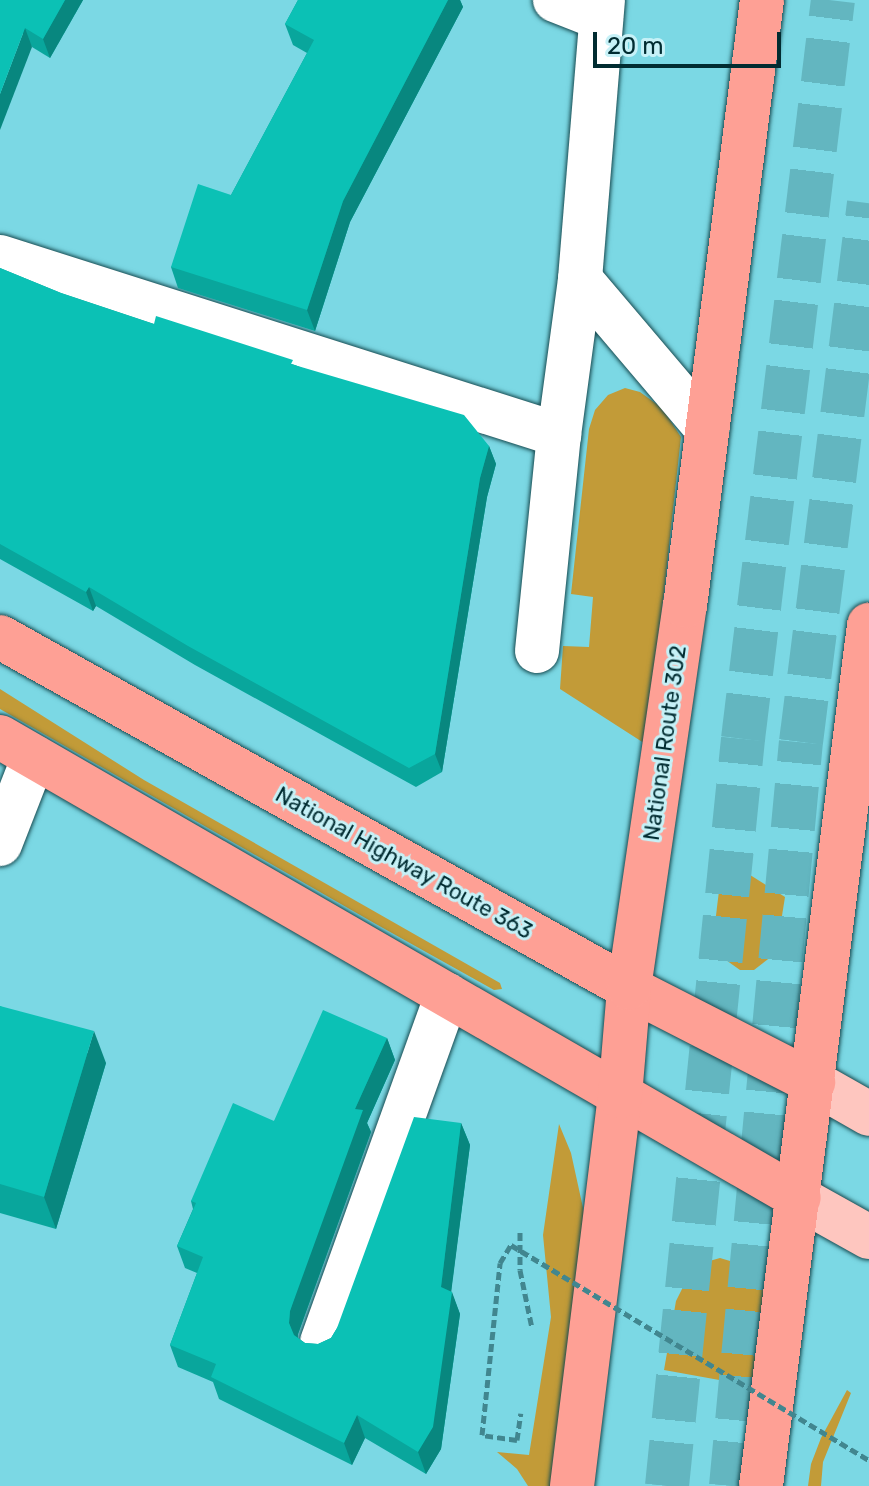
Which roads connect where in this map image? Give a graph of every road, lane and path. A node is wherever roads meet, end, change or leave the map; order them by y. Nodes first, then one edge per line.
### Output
1 (555, 0) edge
2 (753, 0) edge
3 (762, 0) edge
4 (602, 9) edge
5 (753, 70) junction
6 (0, 257) edge
7 (580, 279) junction
8 (707, 429) junction
9 (559, 435) junction
10 (869, 625) edge
11 (550, 629) dead end
12 (0, 637) edge
13 (17, 747) edge
14 (0, 844) edge
15 (629, 988) junction
16 (447, 995) junction
17 (813, 1082) junction
18 (620, 1096) junction
19 (869, 1114) edge
20 (799, 1198) junction
21 (520, 1232) dead end
22 (869, 1237) edge
23 (532, 1323) dead end
24 (322, 1342) edge
25 (517, 1440) dead end
26 (869, 1460) edge
27 (572, 1486) edge
28 (761, 1486) edge

1 - 4 street
2 - 5 highway
3 - 5 highway, National Route 302
4 - 7 street
5 - 8 highway, National Route 302
6 - 9 street
7 - 8 street
7 - 9 street
8 - 15 highway, National Route 302
9 - 11 street
10 - 17 highway
12 - 15 highway, National Highway Route 363
13 - 14 street
13 - 16 highway
15 - 17 highway, National Highway Route 363
15 - 18 highway, National Route 302
16 - 18 highway
16 - 24 street
17 - 19 main road
17 - 20 highway
18 - 20 highway
18 - 27 highway, National Route 302
20 - 22 main road
20 - 28 highway
21 - 23 path
25 - 26 path, bridge

